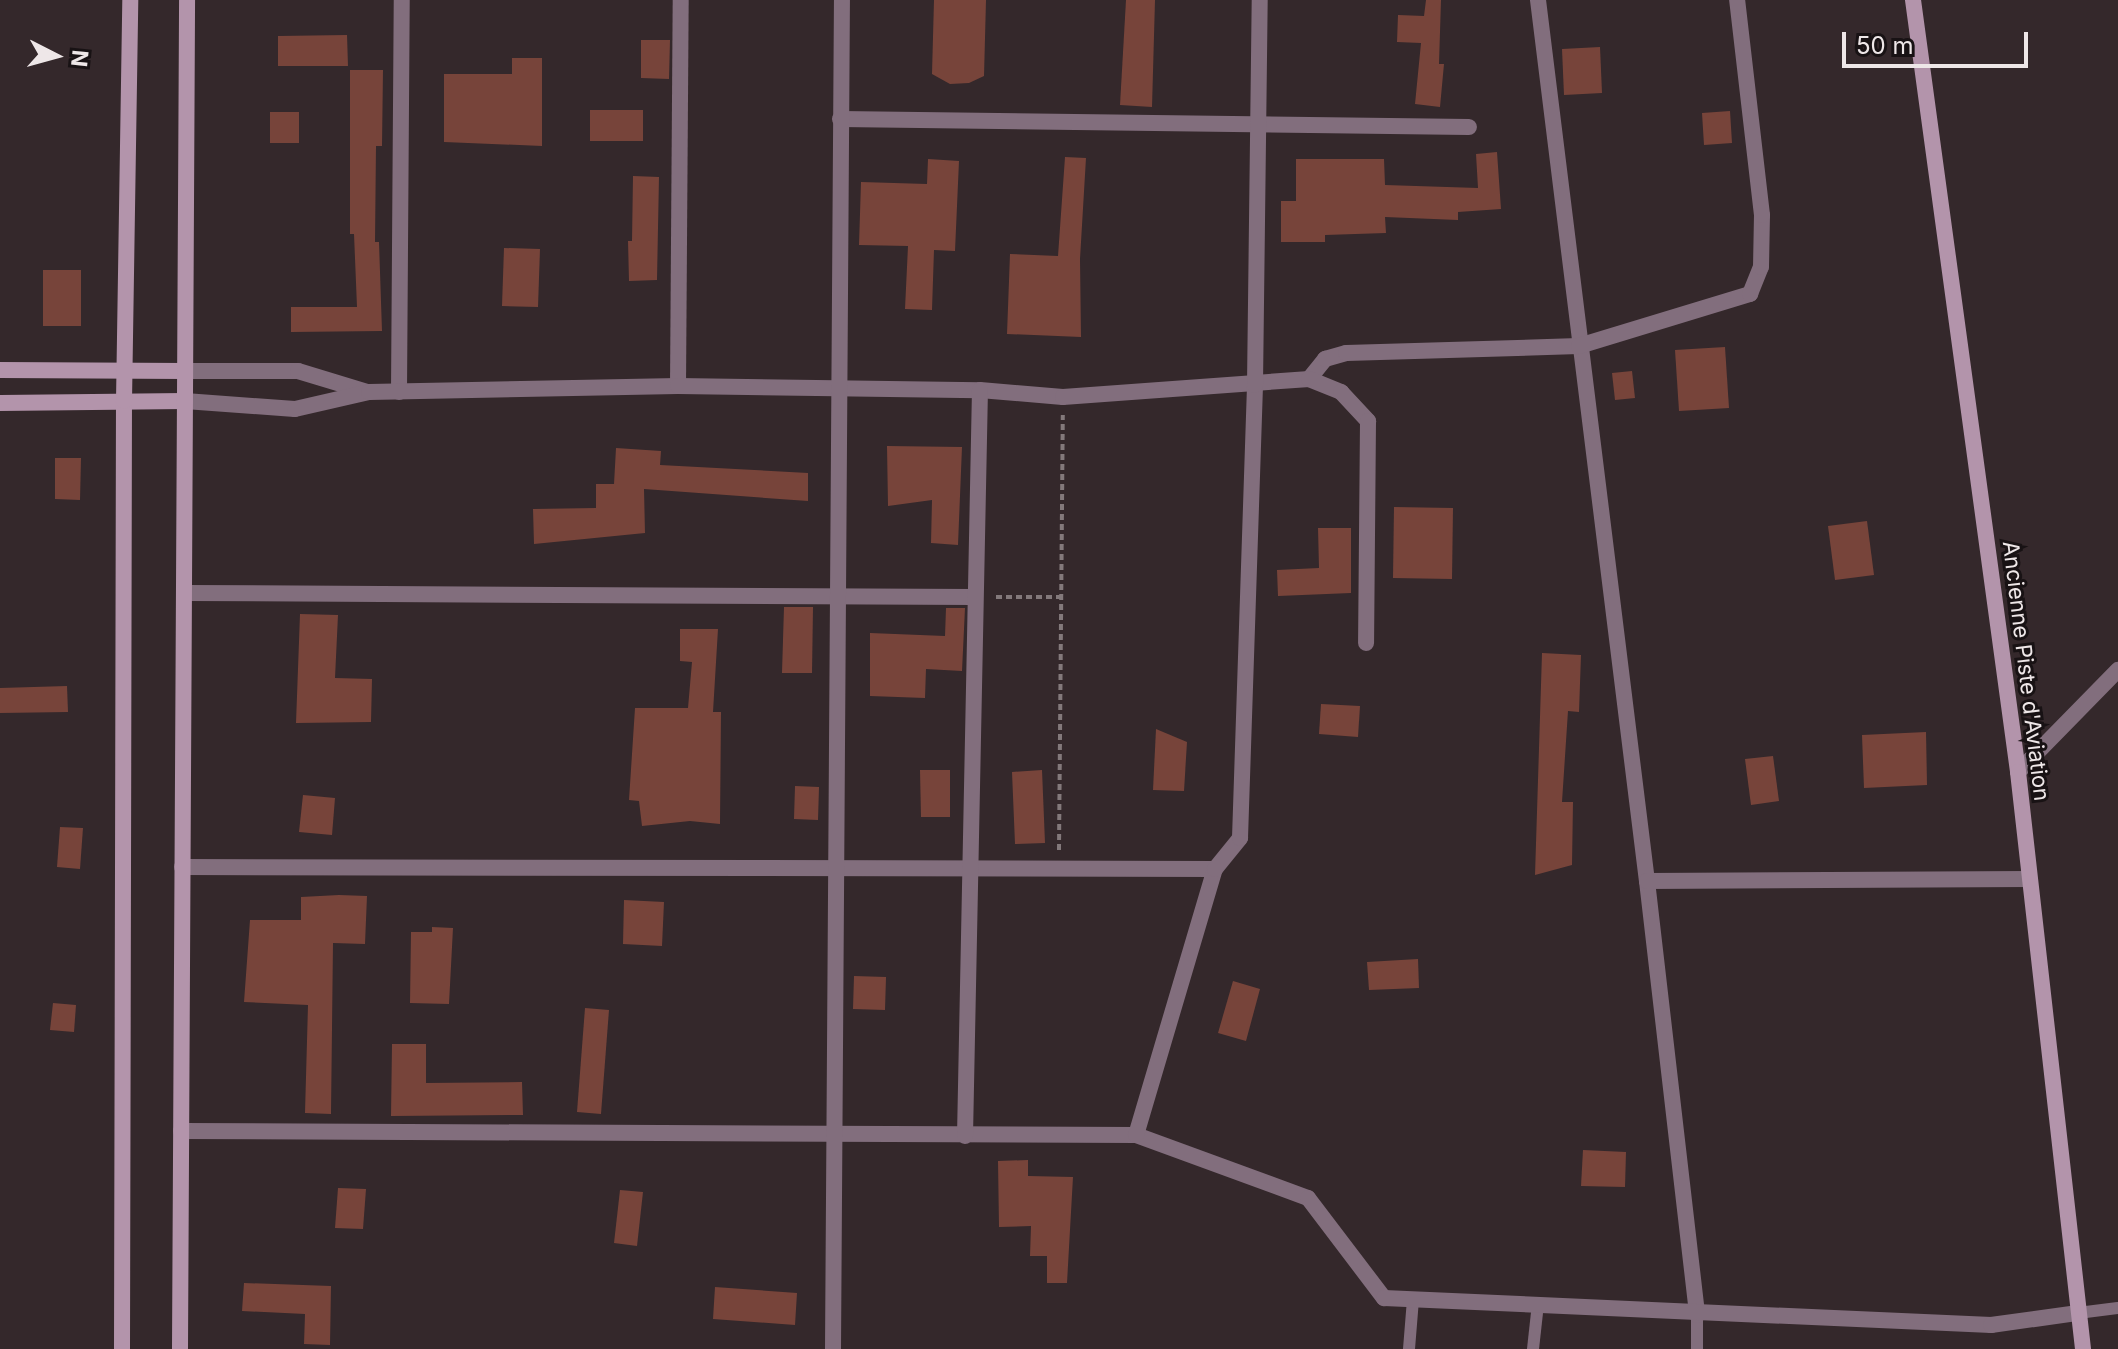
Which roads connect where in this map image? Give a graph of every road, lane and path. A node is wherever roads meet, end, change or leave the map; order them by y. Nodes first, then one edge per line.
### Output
1 (130, 0) edge
2 (187, 0) edge
3 (402, 0) edge
4 (681, 0) edge
5 (842, 0) edge
6 (1260, 0) edge
7 (1538, 0) edge
8 (1737, 0) edge
9 (1913, 0) edge
10 (840, 119) junction
11 (1260, 126) junction
12 (1469, 127) dead end
13 (1579, 346) junction
14 (0, 370) edge
15 (125, 371) junction
16 (185, 371) junction
17 (1309, 379) junction
18 (1255, 385) junction
19 (678, 386) junction
20 (837, 388) junction
21 (980, 390) junction
22 (369, 392) junction
23 (399, 392) junction
24 (1063, 397) junction
25 (124, 401) junction
26 (185, 401) junction
27 (0, 403) edge
28 (184, 593) junction
29 (837, 596) junction
30 (974, 597) junction
31 (1061, 597) junction
32 (1366, 643) dead end
33 (2118, 670) edge
34 (2018, 772) junction
35 (182, 867) junction
36 (1059, 868) junction
37 (836, 869) junction
38 (1215, 869) junction
39 (970, 870) junction
40 (2029, 879) junction
41 (1647, 881) junction
42 (181, 1131) junction
43 (834, 1134) junction
44 (1136, 1135) junction
45 (965, 1136) junction
46 (1413, 1299) junction
47 (1538, 1304) junction
48 (2118, 1308) edge
49 (2078, 1313) junction
50 (1697, 1315) junction
51 (122, 1349) edge
52 (180, 1349) edge
53 (833, 1349) edge
54 (1409, 1349) edge
55 (1533, 1349) edge
56 (1697, 1349) edge
57 (2083, 1349) edge

1 - 15 street
2 - 16 street
3 - 23 street
4 - 19 street
5 - 10 street
6 - 11 street
7 - 13 street
8 - 13 street
9 - 34 street, Ancienne Piste d'Aviation
10 - 11 street
10 - 20 street
11 - 12 street
11 - 18 street
13 - 17 street
13 - 41 street
14 - 15 street
15 - 16 street
15 - 25 street
16 - 22 street
16 - 26 street
17 - 18 street
17 - 32 street
18 - 24 street
18 - 38 street
19 - 20 street
19 - 23 street
20 - 21 street
20 - 29 street
21 - 24 street
21 - 30 street
22 - 23 street
22 - 26 street
24 - 31 path
25 - 26 street
25 - 27 street
25 - 51 street
26 - 28 street
28 - 29 street
28 - 35 street
29 - 30 street
29 - 37 street
30 - 31 path
30 - 39 street
31 - 36 path
33 - 34 street
34 - 40 street, Ancienne Piste d'Aviation
35 - 37 street
35 - 42 street
36 - 38 street
36 - 39 street
37 - 39 street
37 - 43 street
38 - 44 street
39 - 45 street
40 - 41 street
40 - 49 street, Ancienne Piste d'Aviation
41 - 50 street
42 - 43 street
42 - 52 street
43 - 45 street
43 - 53 street
44 - 45 street
44 - 46 street
46 - 47 street
46 - 54 lane
47 - 50 street
47 - 55 lane
48 - 49 lane
49 - 50 street
49 - 57 street, Ancienne Piste d'Aviation
50 - 56 lane

